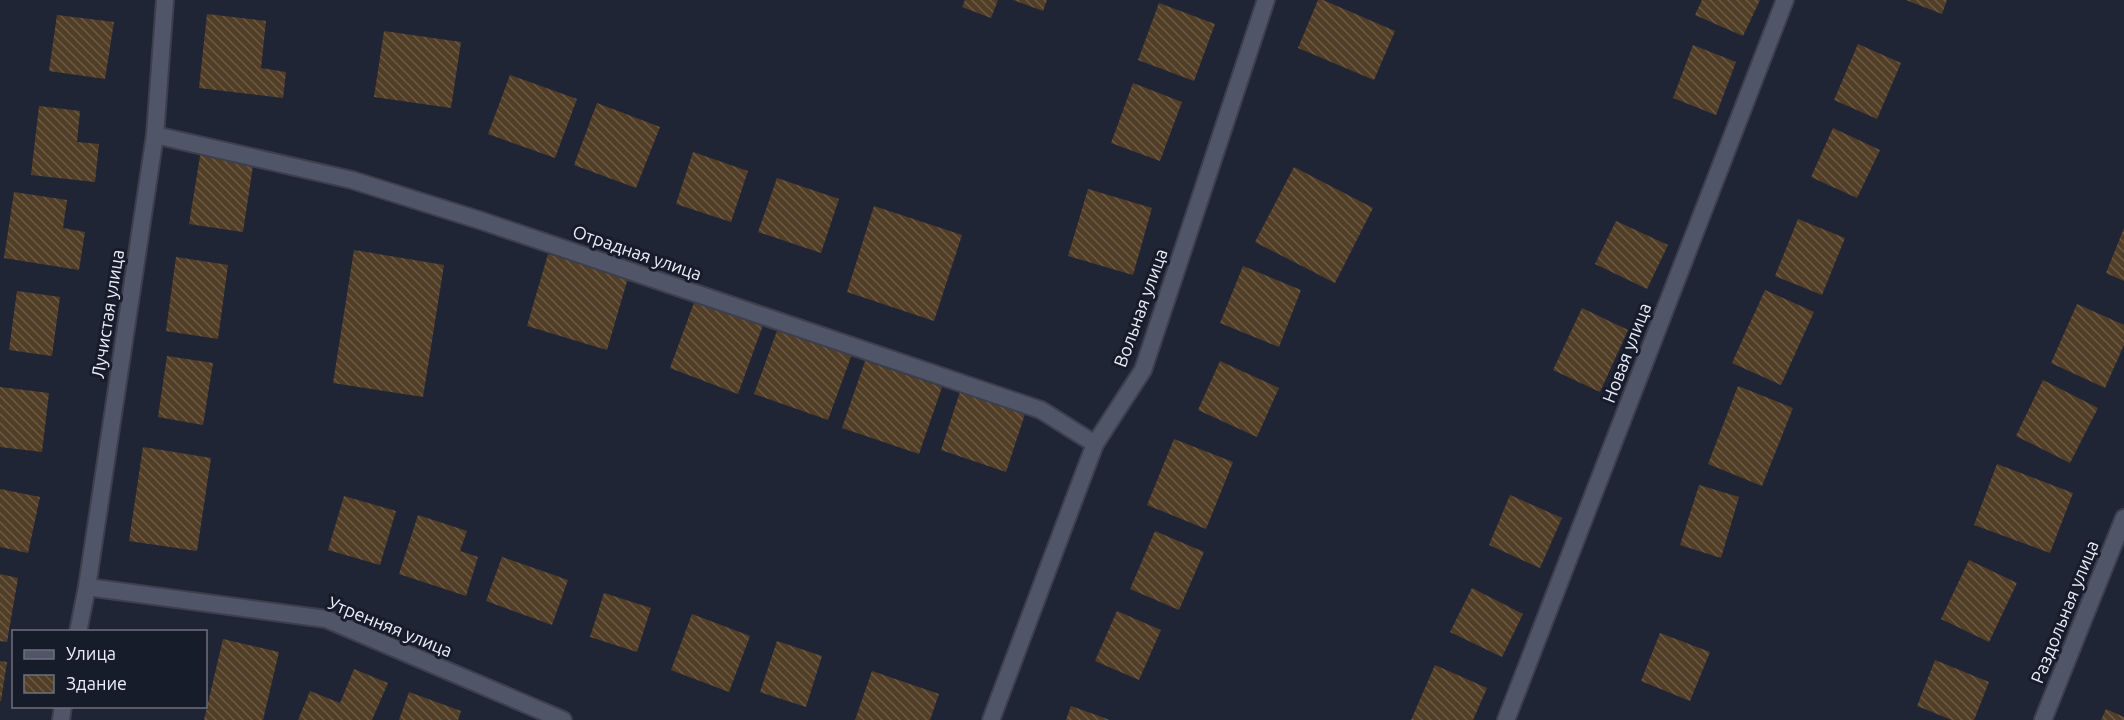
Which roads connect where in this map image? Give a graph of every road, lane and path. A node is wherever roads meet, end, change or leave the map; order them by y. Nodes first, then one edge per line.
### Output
1 (165, 0) edge
2 (1266, 0) edge
3 (1785, 0) edge
4 (155, 135) junction
5 (1095, 444) junction
6 (2124, 518) edge
7 (87, 586) junction
8 (78, 630) edge
9 (563, 720) edge
10 (991, 720) edge
11 (1506, 720) edge
12 (2043, 720) edge

1 - 4 street, Лучистая улица
2 - 5 street, Вольная улица
3 - 11 street, Новая улица
4 - 5 street, Отрадная улица
4 - 7 street, Лучистая улица
5 - 10 street, Вольная улица
6 - 12 street, Раздольная улица
7 - 8 street, Лучистая улица
7 - 9 street, Утренняя улица

